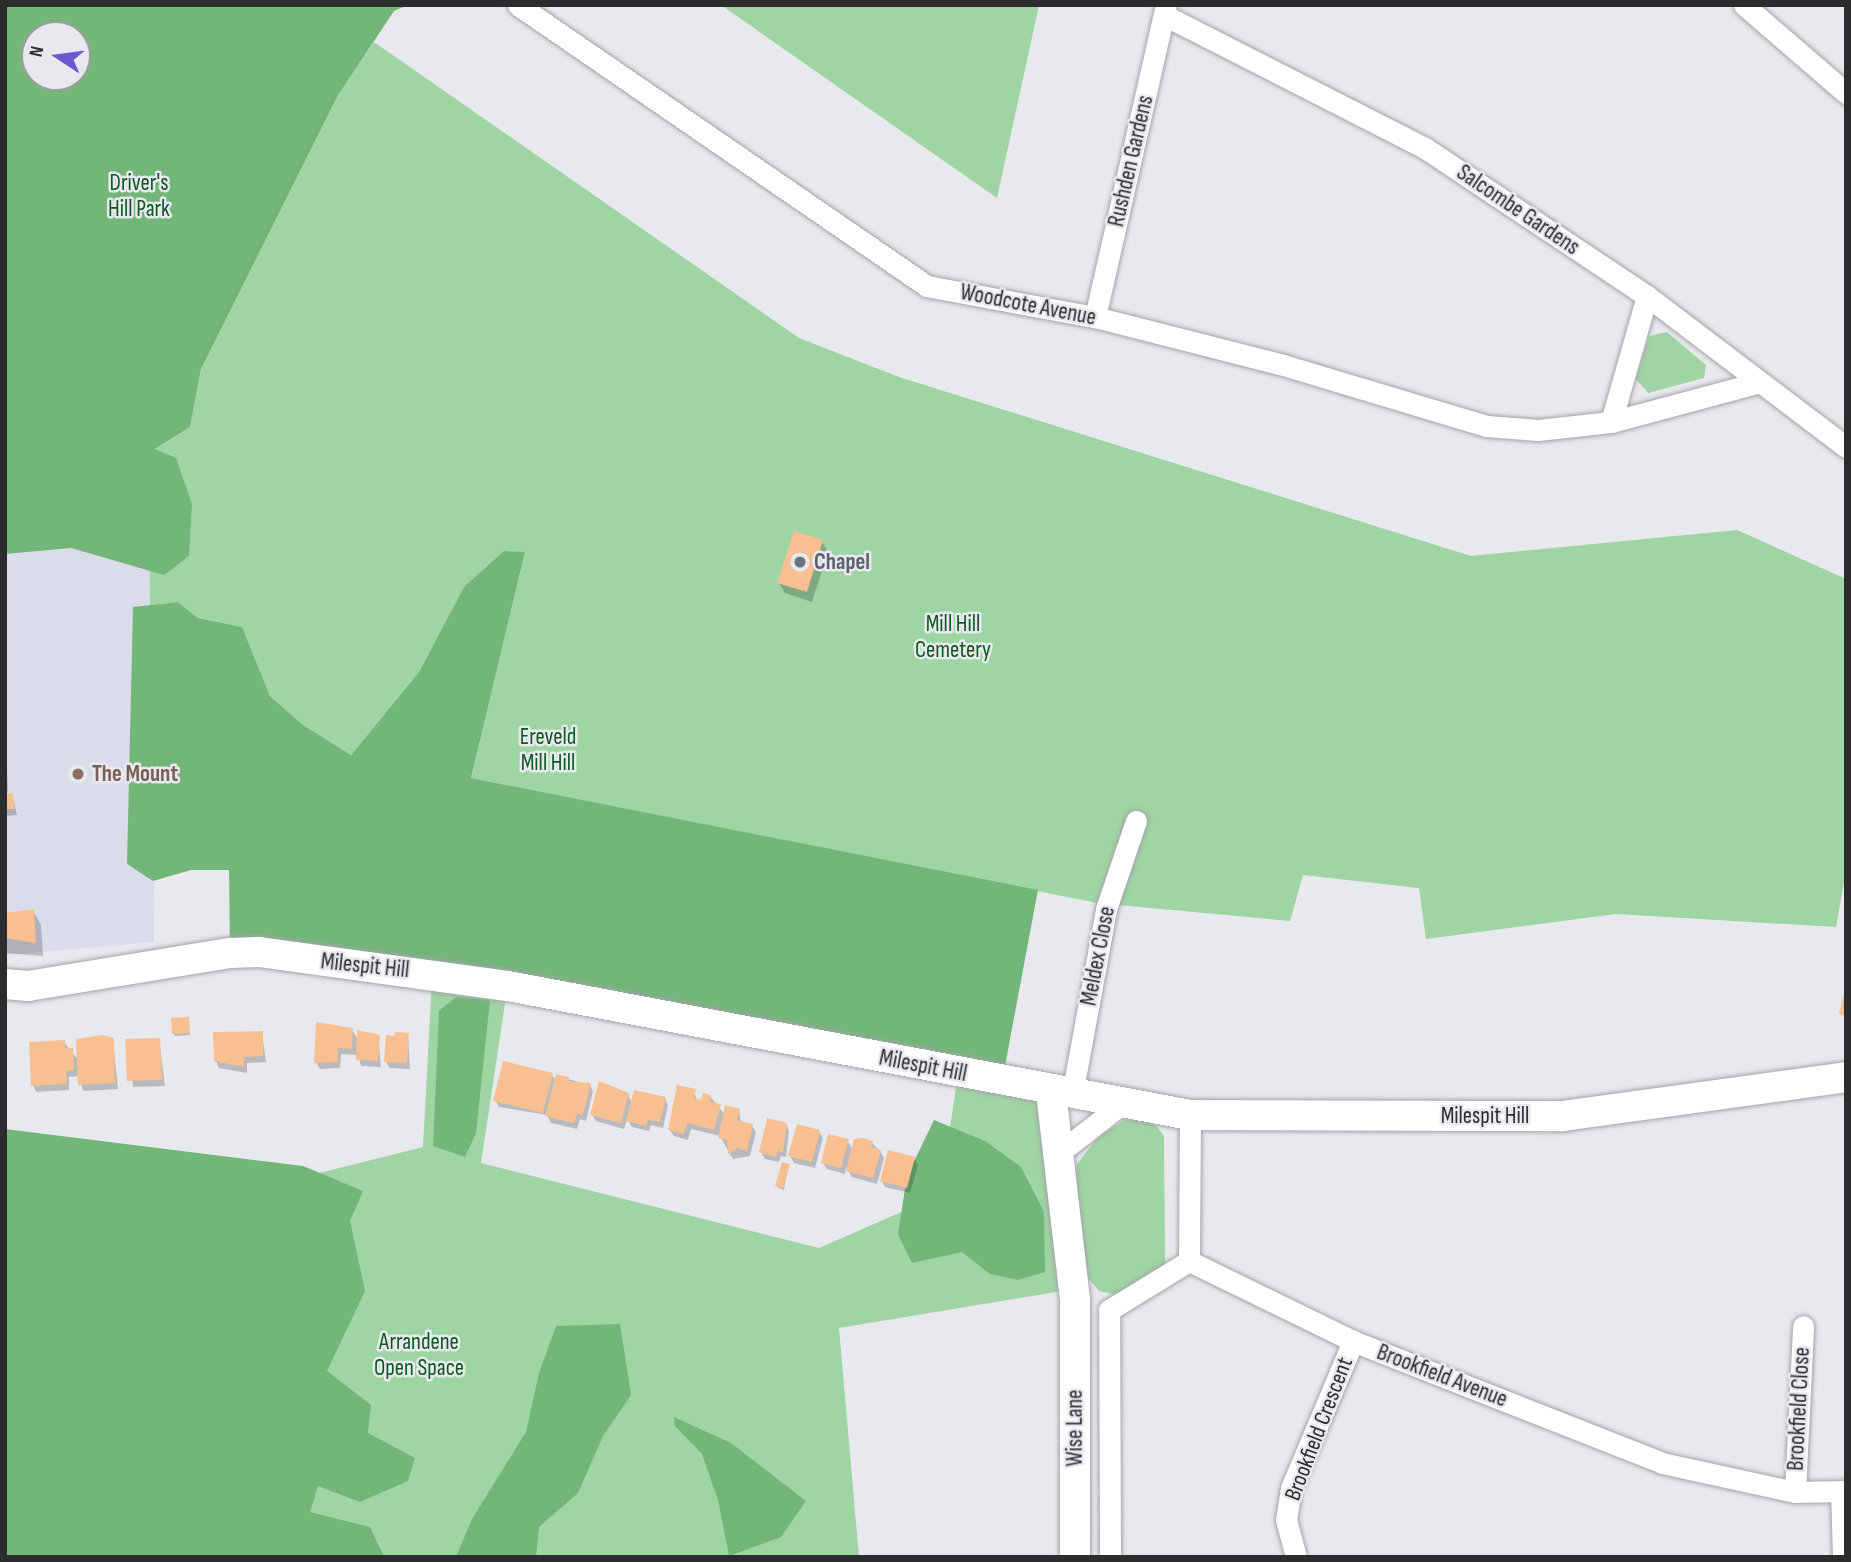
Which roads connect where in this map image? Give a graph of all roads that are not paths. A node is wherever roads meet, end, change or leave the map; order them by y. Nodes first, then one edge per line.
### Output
1 (518, 5) edge
2 (1744, 5) edge
3 (1165, 10) edge
4 (1846, 93) edge
5 (1647, 296) junction
6 (1095, 317) junction
7 (1760, 382) junction
8 (1611, 422) junction
9 (1846, 447) edge
10 (1136, 821) dead end
11 (5, 984) edge
12 (1846, 1077) edge
13 (1061, 1093) junction
14 (1123, 1103) junction
15 (1190, 1115) junction
16 (1060, 1152) junction
17 (1189, 1261) junction
18 (1075, 1299) junction
19 (1109, 1310) junction
20 (1803, 1326) dead end
21 (1353, 1341) junction
22 (1795, 1492) junction
23 (1843, 1492) edge
24 (1075, 1557) edge
25 (1110, 1557) edge
26 (1296, 1557) edge
27 (1843, 1557) edge

1 - 6 street, Woodcote Avenue
2 - 4 street
3 - 5 street, Salcombe Gardens
3 - 6 street, Rushden Gardens
5 - 7 street, Salcombe Gardens
5 - 8 street
6 - 8 street, Woodcote Avenue
7 - 8 street, Woodcote Avenue
7 - 9 street, Salcombe Gardens
10 - 13 street, Meldex Close
11 - 13 street, Milespit Hill
12 - 15 street, Milespit Hill
13 - 14 street, Milespit Hill
13 - 16 street, Wise Lane
14 - 15 street, Milespit Hill
14 - 16 street
15 - 17 street
16 - 18 street, Wise Lane
17 - 19 street
17 - 21 street, Brookfield Avenue
18 - 19 street
18 - 24 street, Wise Lane
19 - 25 street, Wise Lane
20 - 22 street, Brookfield Close
21 - 22 street, Brookfield Avenue
21 - 26 street, Brookfield Crescent
22 - 23 street, Brookfield Avenue
23 - 27 street

